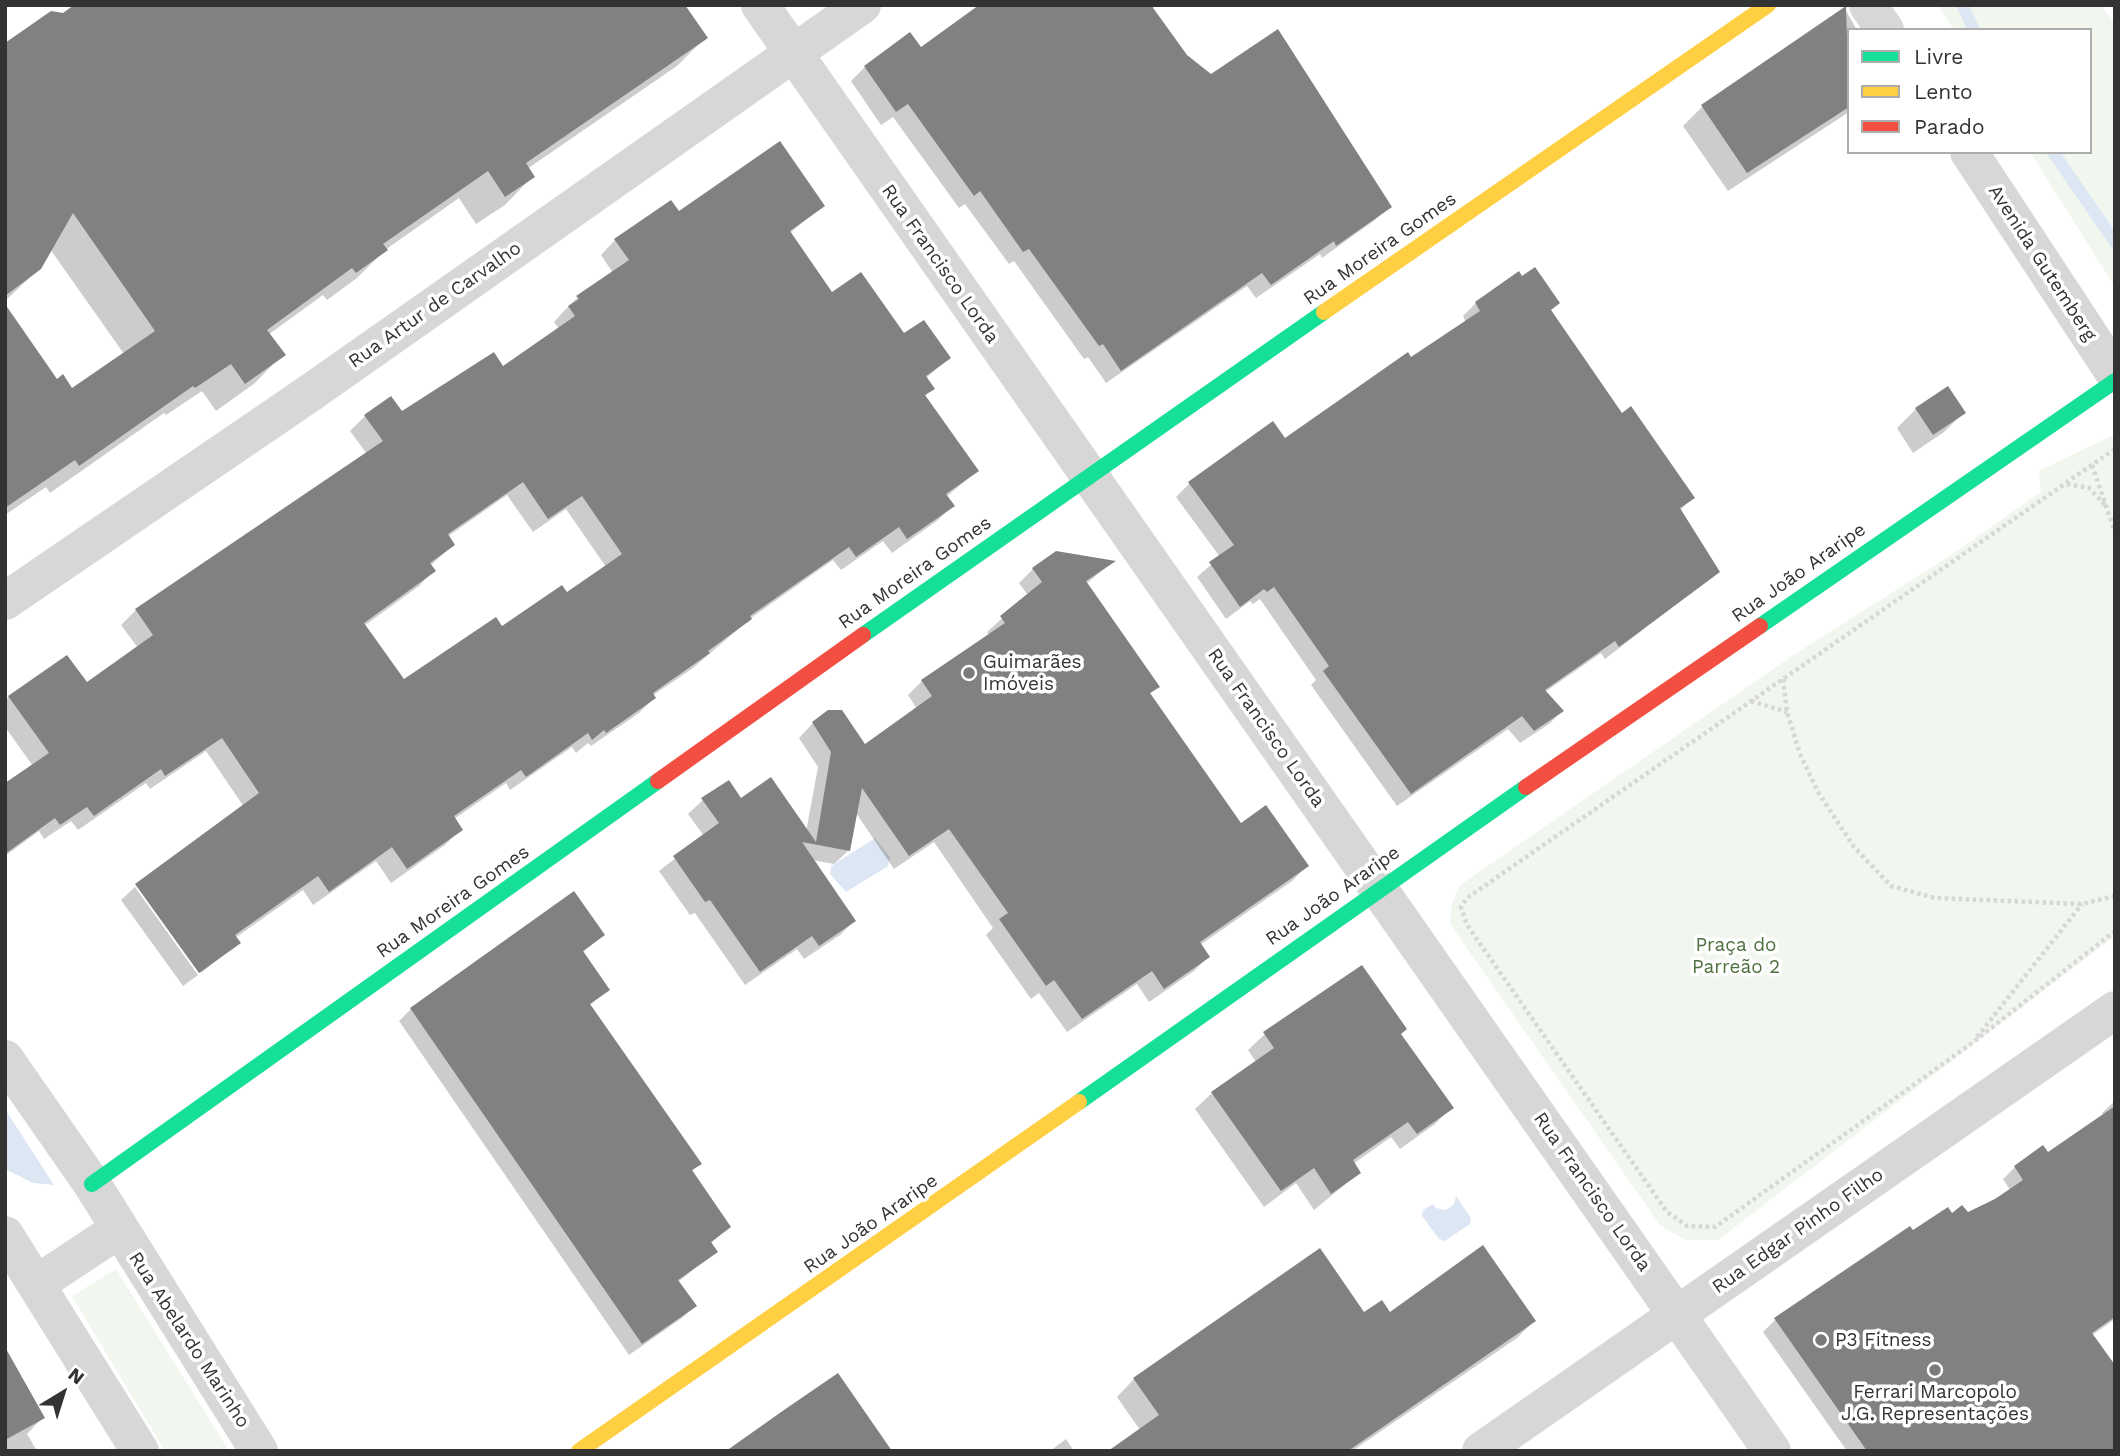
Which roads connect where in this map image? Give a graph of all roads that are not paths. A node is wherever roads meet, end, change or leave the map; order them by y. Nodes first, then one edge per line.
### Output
1 (760, 5) edge
2 (862, 5) edge
3 (1768, 5) edge
4 (1868, 5) edge
5 (1884, 28) edge
6 (793, 54) junction
7 (1970, 154) edge
8 (2115, 374) edge
9 (2115, 381) edge
10 (1087, 476) junction
11 (5, 601) edge
12 (1379, 888) junction
13 (2115, 1010) edge
14 (5, 1059) edge
15 (92, 1184) junction
16 (118, 1230) junction
17 (5, 1235) edge
18 (38, 1283) junction
19 (1678, 1314) junction
20 (140, 1451) edge
21 (259, 1451) edge
22 (579, 1451) edge
23 (1480, 1451) edge
24 (1772, 1451) edge

1 - 6 street, Rua Francisco Lorda
2 - 6 street, Rua Artur de Carvalho
3 - 10 street, Rua Moreira Gomes
4 - 5 street
6 - 10 street, Rua Francisco Lorda
6 - 11 street, Rua Artur de Carvalho
7 - 8 street, Avenida Gutemberg
9 - 12 street, Rua João Araripe
10 - 12 street, Rua Francisco Lorda
10 - 15 street, Rua Moreira Gomes
12 - 19 street, Rua Francisco Lorda
12 - 22 street, Rua João Araripe
13 - 19 street, Rua Edgar Pinho Filho
14 - 15 street, Rua Abelardo Marinho
15 - 16 street, Rua Abelardo Marinho
16 - 18 street, Rua Abelardo Marinho
16 - 21 street, Rua Abelardo Marinho
17 - 18 street
18 - 20 street
19 - 23 street, Rua Edgar Pinho Filho
19 - 24 street, Rua Francisco Lorda

